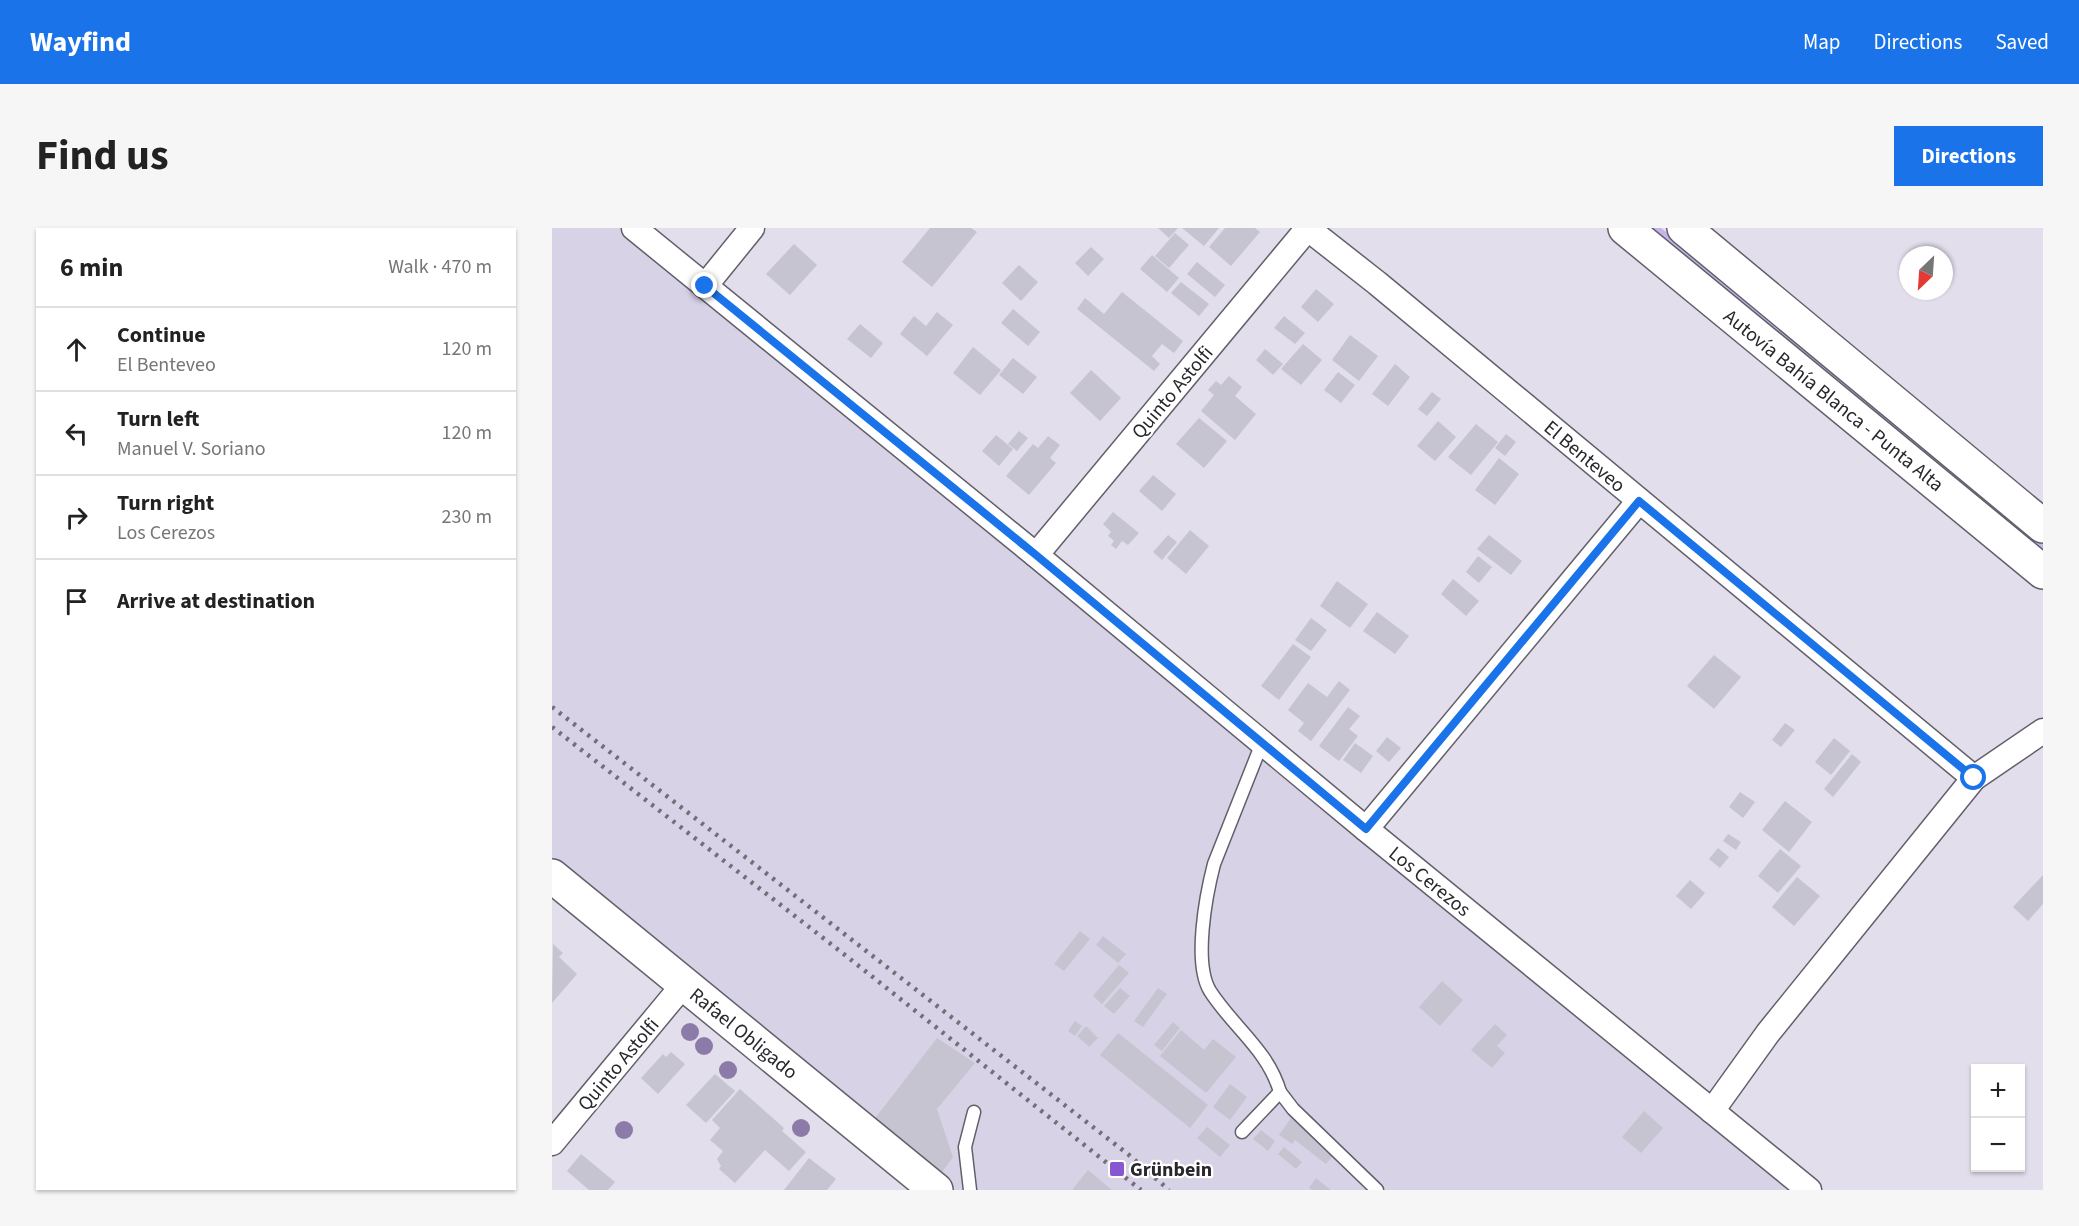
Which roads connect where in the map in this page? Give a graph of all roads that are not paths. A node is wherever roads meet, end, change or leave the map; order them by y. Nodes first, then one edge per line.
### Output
1 (634, 228) edge
2 (752, 228) edge
3 (1308, 228) edge
4 (1625, 228) edge
5 (1684, 228) edge
6 (705, 286) junction
7 (1639, 501) junction
8 (2043, 526) edge
9 (1036, 555) junction
10 (2043, 572) edge
11 (2043, 731) edge
12 (1262, 743) junction
13 (1974, 778) junction
14 (1366, 829) junction
15 (552, 876) edge
16 (684, 984) junction
17 (1280, 1092) junction
18 (1712, 1111) junction
19 (974, 1112) dead end
20 (1242, 1132) dead end
21 (552, 1143) edge
22 (936, 1190) edge
23 (970, 1190) edge
24 (1377, 1190) edge
25 (1809, 1190) edge

1 - 6 street, Los Cerezos
2 - 6 street
3 - 7 street, El Benteveo
3 - 9 street, Quinto Astolfi
4 - 10 main road, Autovía Bahía Blanca - Punta Alta
5 - 8 main road, Autovía Bahía Blanca - Punta Alta
6 - 9 street, Los Cerezos
7 - 13 street, El Benteveo
7 - 14 street
9 - 12 street, Los Cerezos
11 - 13 street
12 - 14 street, Los Cerezos
12 - 17 lane
13 - 18 street
14 - 18 street, Los Cerezos
15 - 16 main road, Rafael Obligado
16 - 21 street, Quinto Astolfi
16 - 22 main road, Rafael Obligado
17 - 20 lane
17 - 24 lane
18 - 25 street, Los Cerezos
19 - 23 lane

